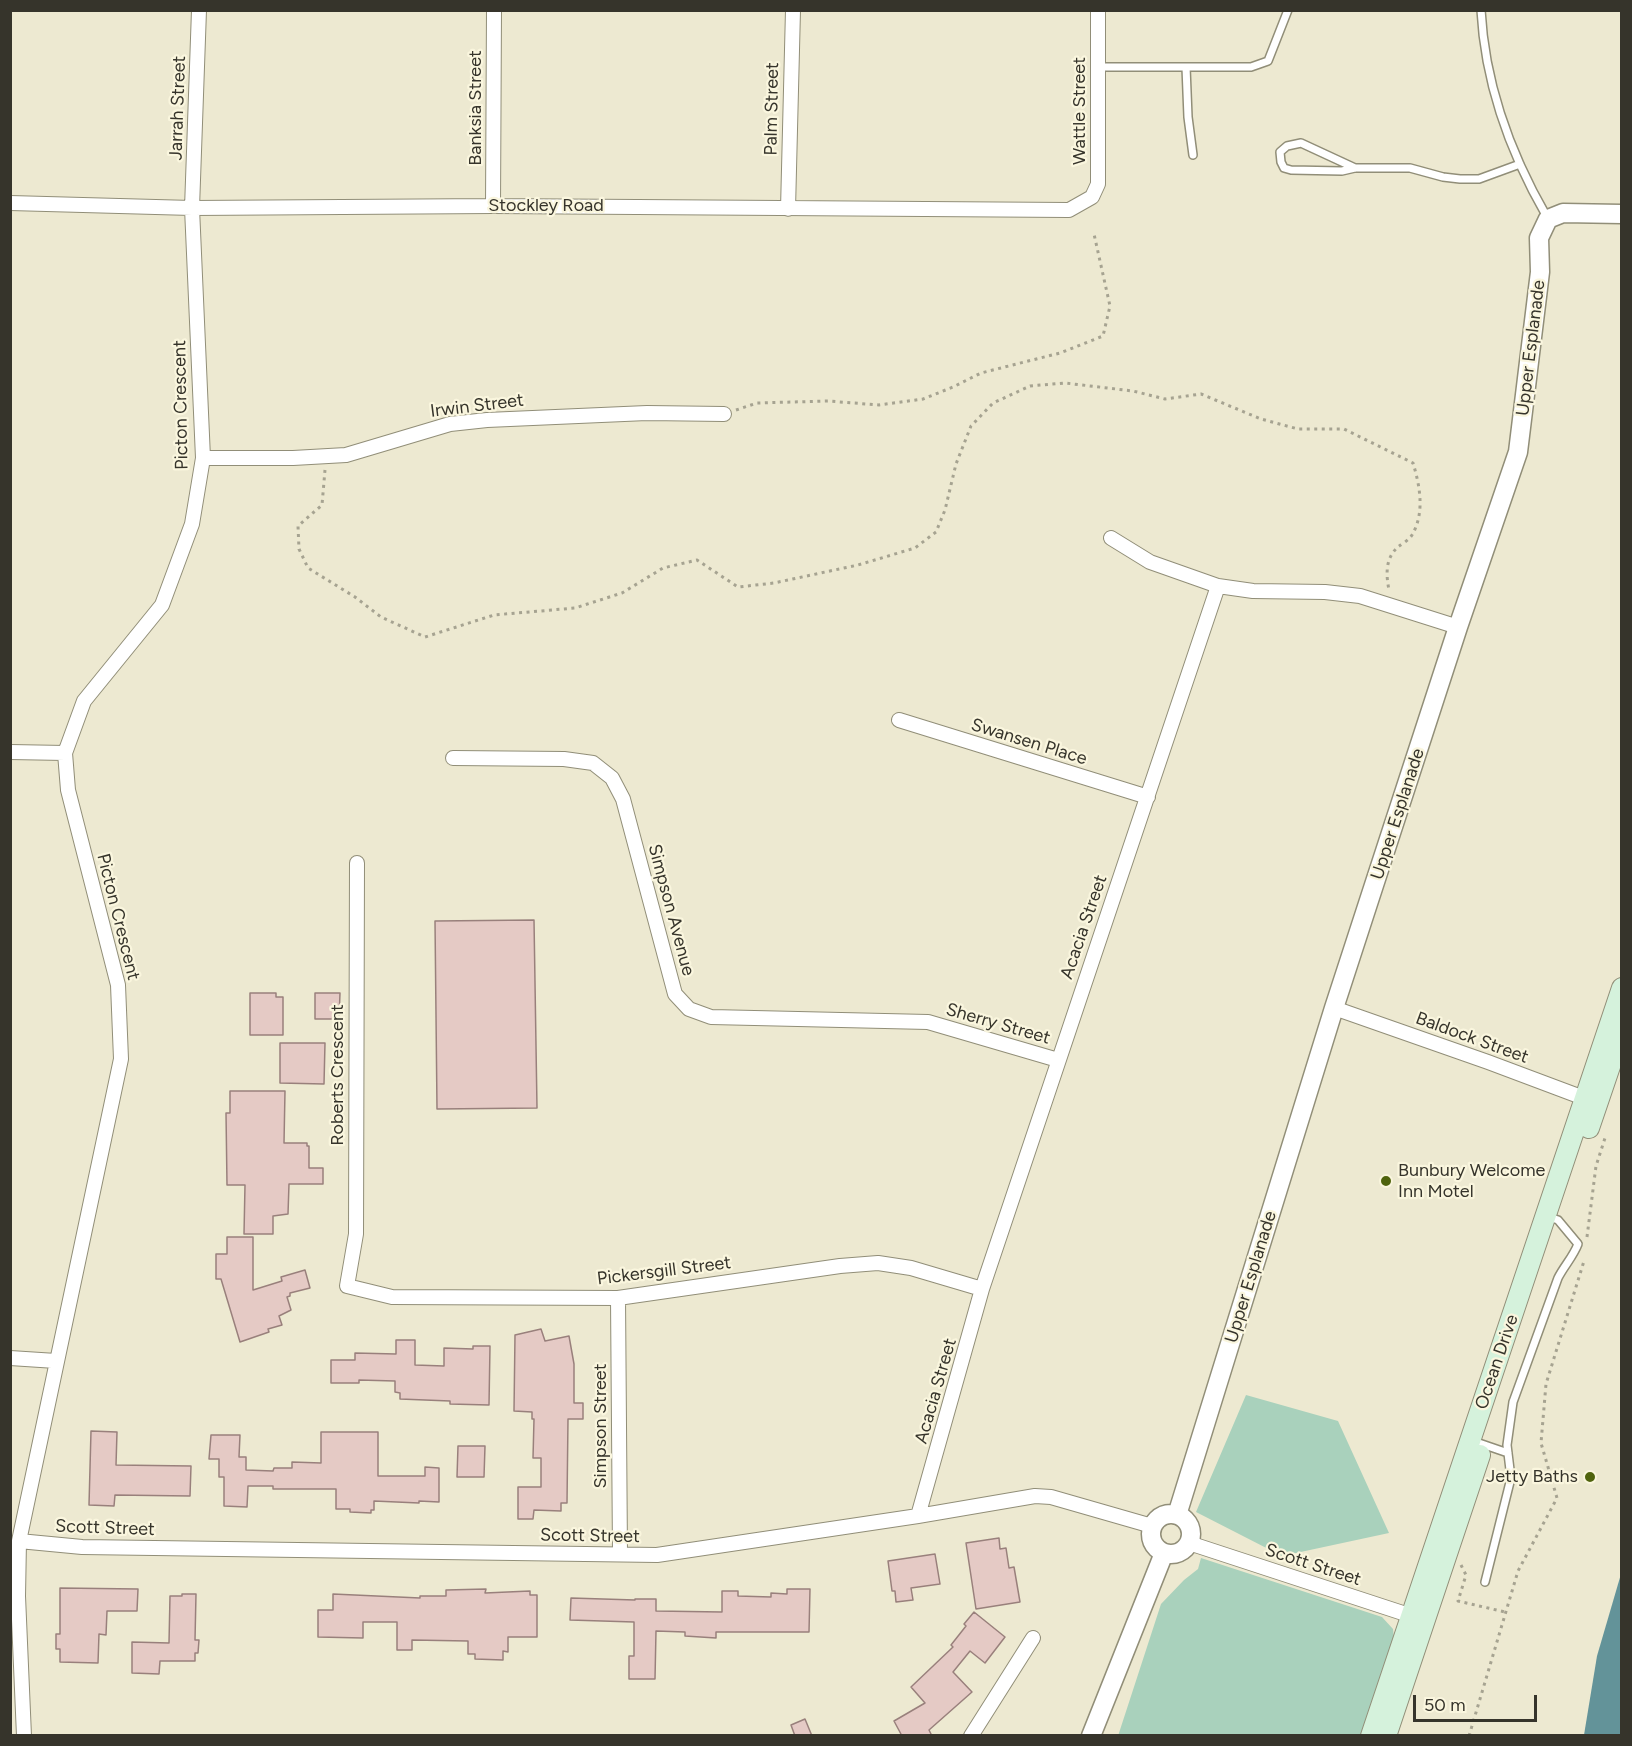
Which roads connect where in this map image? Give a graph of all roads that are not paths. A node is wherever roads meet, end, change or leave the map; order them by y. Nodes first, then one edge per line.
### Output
1 (199, 10) edge
2 (494, 10) edge
3 (793, 10) edge
4 (1098, 10) edge
5 (1288, 10) edge
6 (1481, 10) edge
7 (1098, 67) junction
8 (1186, 67) junction
9 (1193, 155) dead end
10 (1520, 164) junction
11 (1355, 168) junction
12 (10, 203) edge
13 (1081, 205) joint
14 (493, 206) junction
15 (192, 208) junction
16 (788, 209) junction
17 (1622, 214) edge
18 (1548, 219) junction
19 (724, 414) road end
20 (203, 458) junction
21 (1111, 538) dead end
22 (1218, 586) junction
23 (1458, 627) junction
24 (899, 720) dead end
25 (10, 752) edge
26 (65, 753) junction
27 (453, 758) dead end
28 (1148, 797) junction
29 (357, 863) dead end
30 (1622, 988) edge
31 (1335, 1008) junction
32 (928, 1022) joint
33 (1622, 1031) edge
34 (1059, 1060) junction
35 (1591, 1100) junction
36 (1552, 1218) junction
37 (347, 1286) joint
38 (982, 1289) junction
39 (618, 1298) junction
40 (10, 1358) edge
41 (56, 1361) junction
42 (1477, 1443) junction
43 (1508, 1453) junction
44 (1177, 1515) junction
45 (918, 1516) junction
46 (1152, 1526) junction
47 (19, 1541) junction
48 (1189, 1543) junction
49 (1164, 1553) junction
50 (620, 1554) junction
51 (1485, 1582) dead end
52 (1418, 1618) junction
53 (1033, 1638) dead end
54 (17, 1704) edge
55 (24, 1736) edge
56 (972, 1736) edge
57 (1092, 1736) edge
58 (1371, 1736) edge
59 (1386, 1736) edge

1 - 15 street, Jarrah Street
2 - 14 street, Banksia Street
3 - 16 street, Palm Street
4 - 7 street, Wattle Street
5 - 8 lane
6 - 10 lane
7 - 8 lane
7 - 13 street, Wattle Street
8 - 9 lane
10 - 11 lane
10 - 18 lane
11 - 11 lane
12 - 15 street, Stockley Road
13 - 16 street, Stockley Road
14 - 15 street, Stockley Road
14 - 16 street, Stockley Road
15 - 20 street, Picton Crescent
17 - 18 street
18 - 23 street, Upper Esplanade
19 - 20 street, Irwin Street
20 - 26 street, Picton Crescent
21 - 22 street
22 - 23 street
22 - 28 street, Acacia Street
23 - 31 street, Upper Esplanade
24 - 28 street, Swansen Place
25 - 26 street
26 - 41 street, Picton Crescent
27 - 32 street, Simpson Avenue
28 - 34 street, Acacia Street
29 - 37 street, Roberts Crescent
30 - 35 main road, Ocean Drive
31 - 35 street, Baldock Street
31 - 44 street, Upper Esplanade
32 - 34 street, Sherry Street
33 - 35 main road, Ocean Drive
34 - 38 street, Acacia Street
35 - 36 main road, Ocean Drive
36 - 42 main road, Ocean Drive
36 - 43 lane
37 - 39 street, Pickersgill Street
38 - 39 street, Pickersgill Street
38 - 45 street, Acacia Street
39 - 50 street, Simpson Street
40 - 41 street
41 - 47 street, Picton Crescent
42 - 43 lane
42 - 52 main road, Ocean Drive
42 - 52 main road, Ocean Drive
43 - 51 lane
44 - 46 street
44 - 48 street
45 - 46 street, Scott Street
45 - 50 street, Scott Street
46 - 49 street
47 - 50 street, Scott Street
47 - 54 street, Picton Crescent
48 - 49 street
48 - 52 street, Scott Street
49 - 57 street
52 - 58 main road, Ocean Drive
52 - 59 main road, Ocean Drive
53 - 56 street
54 - 55 street, Picton Crescent

